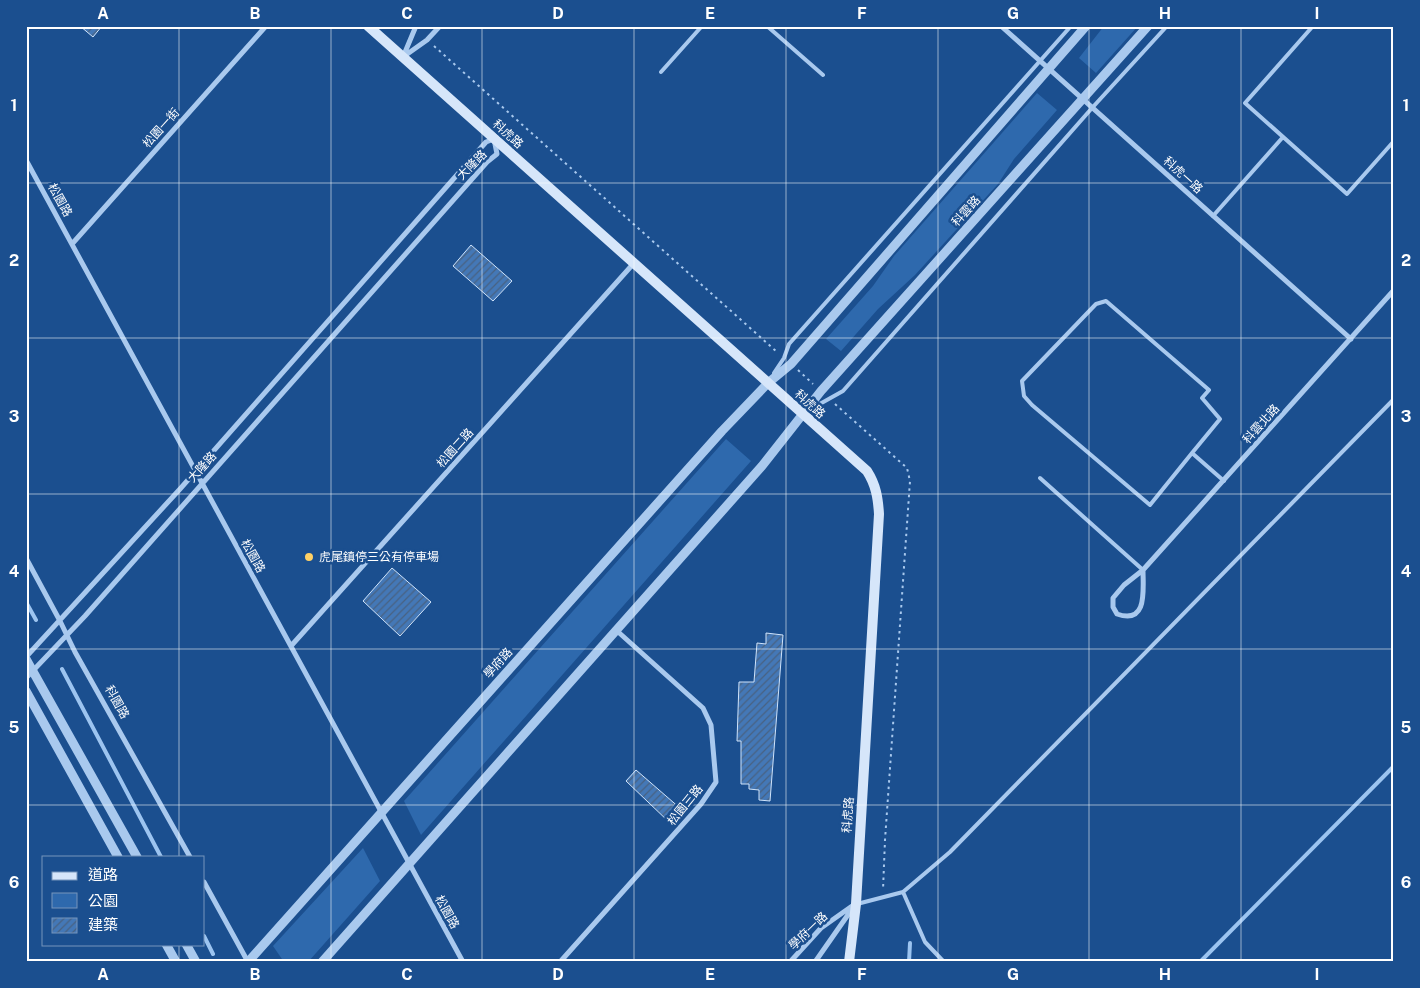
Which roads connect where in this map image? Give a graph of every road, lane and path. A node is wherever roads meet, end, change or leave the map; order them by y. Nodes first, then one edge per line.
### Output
1 (266, 26) edge
2 (368, 26) edge
3 (416, 26) edge
4 (440, 26) edge
5 (702, 26) edge
6 (767, 26) edge
7 (1001, 26) edge
8 (1071, 26) edge
9 (1086, 26) edge
10 (1148, 26) edge
11 (1167, 26) edge
12 (1313, 26) edge
13 (427, 40) junction
14 (403, 57) junction
15 (1040, 61) junction
16 (1049, 69) junction
17 (661, 72) dead end
18 (823, 75) dead end
19 (1082, 99) junction
20 (1092, 108) junction
21 (1283, 137) junction
22 (494, 139) junction
23 (1394, 141) edge
24 (26, 160) edge
25 (1213, 216) junction
26 (72, 244) junction
27 (634, 263) junction
28 (1394, 290) edge
29 (1351, 339) junction
30 (787, 361) junction
31 (768, 383) junction
32 (825, 395) junction
33 (1394, 399) edge
34 (803, 414) junction
35 (1192, 453) junction
36 (196, 471) junction
37 (1040, 478) dead end
38 (1224, 481) junction
39 (202, 482) junction
40 (26, 558) edge
41 (1143, 570) junction
42 (60, 621) junction
43 (616, 629) junction
44 (67, 636) junction
45 (291, 646) junction
46 (26, 658) edge
47 (33, 672) junction
48 (26, 678) edge
49 (26, 691) edge
50 (381, 812) junction
51 (117, 856) edge
52 (136, 856) edge
53 (189, 856) edge
54 (409, 864) junction
55 (205, 884) edge
56 (903, 892) junction
57 (882, 897) junction
58 (856, 904) junction
59 (167, 946) edge
60 (187, 946) edge
61 (176, 962) edge
62 (196, 962) edge
63 (248, 962) edge
64 (322, 962) edge
65 (463, 962) edge
66 (560, 962) edge
67 (790, 962) edge
68 (815, 962) edge
69 (849, 962) edge
70 (944, 962) edge

1 - 26 street, 松園一街
2 - 14 main road, 科虎路
3 - 14 street
4 - 13 street
5 - 17 lane
6 - 18 lane
7 - 15 street, 科虎一路
8 - 15 lane
9 - 16 street
10 - 19 street, 科雲路
11 - 20 lane
12 - 21 lane
13 - 14 street
13 - 30 path
14 - 22 main road, 科虎路
15 - 16 street, 科虎一路
15 - 30 lane
16 - 19 street, 科虎一路
16 - 30 street
19 - 20 street, 科虎一路
19 - 32 street, 科雲路
20 - 25 street, 科虎一路
20 - 32 lane
21 - 23 lane
21 - 25 lane
22 - 27 main road, 科虎路
22 - 36 street, 大隆路
22 - 39 street, 大隆路
24 - 26 street, 松園路
25 - 29 street, 科虎一路
26 - 36 street, 松園路
27 - 31 main road, 科虎路
27 - 45 street, 松園二路
28 - 29 street, 科雲北路
29 - 38 street, 科雲北路
30 - 31 street
30 - 32 path
31 - 34 main road, 科虎路
31 - 50 street, 學府路
32 - 34 street, 科雲路
32 - 57 path
33 - 56 lane
34 - 43 street
34 - 58 main road, 科虎路
35 - 35 lane
35 - 38 lane
36 - 39 street, 松園路
36 - 42 street, 大隆路
37 - 41 lane
38 - 41 street, 科雲北路
39 - 44 street, 大隆路
39 - 45 street, 松園路
40 - 42 street, 科園路
41 - 41 street, 科雲北路
42 - 44 street, 科園路
42 - 46 street, 大隆路
43 - 54 street
43 - 66 street, 松園三路
44 - 47 street, 大隆路
44 - 53 street, 科園路
45 - 50 street, 松園路
46 - 47 street
47 - 48 street, 大隆路
47 - 52 street
49 - 51 street
50 - 54 street, 松園路
50 - 63 street, 學府路
54 - 64 street
54 - 65 street, 松園路
55 - 63 street
56 - 57 lane
56 - 70 lane
57 - 58 lane
58 - 67 street, 學府一路
58 - 68 street, 學府一路
58 - 69 main road, 科虎路
59 - 61 street
60 - 62 street

